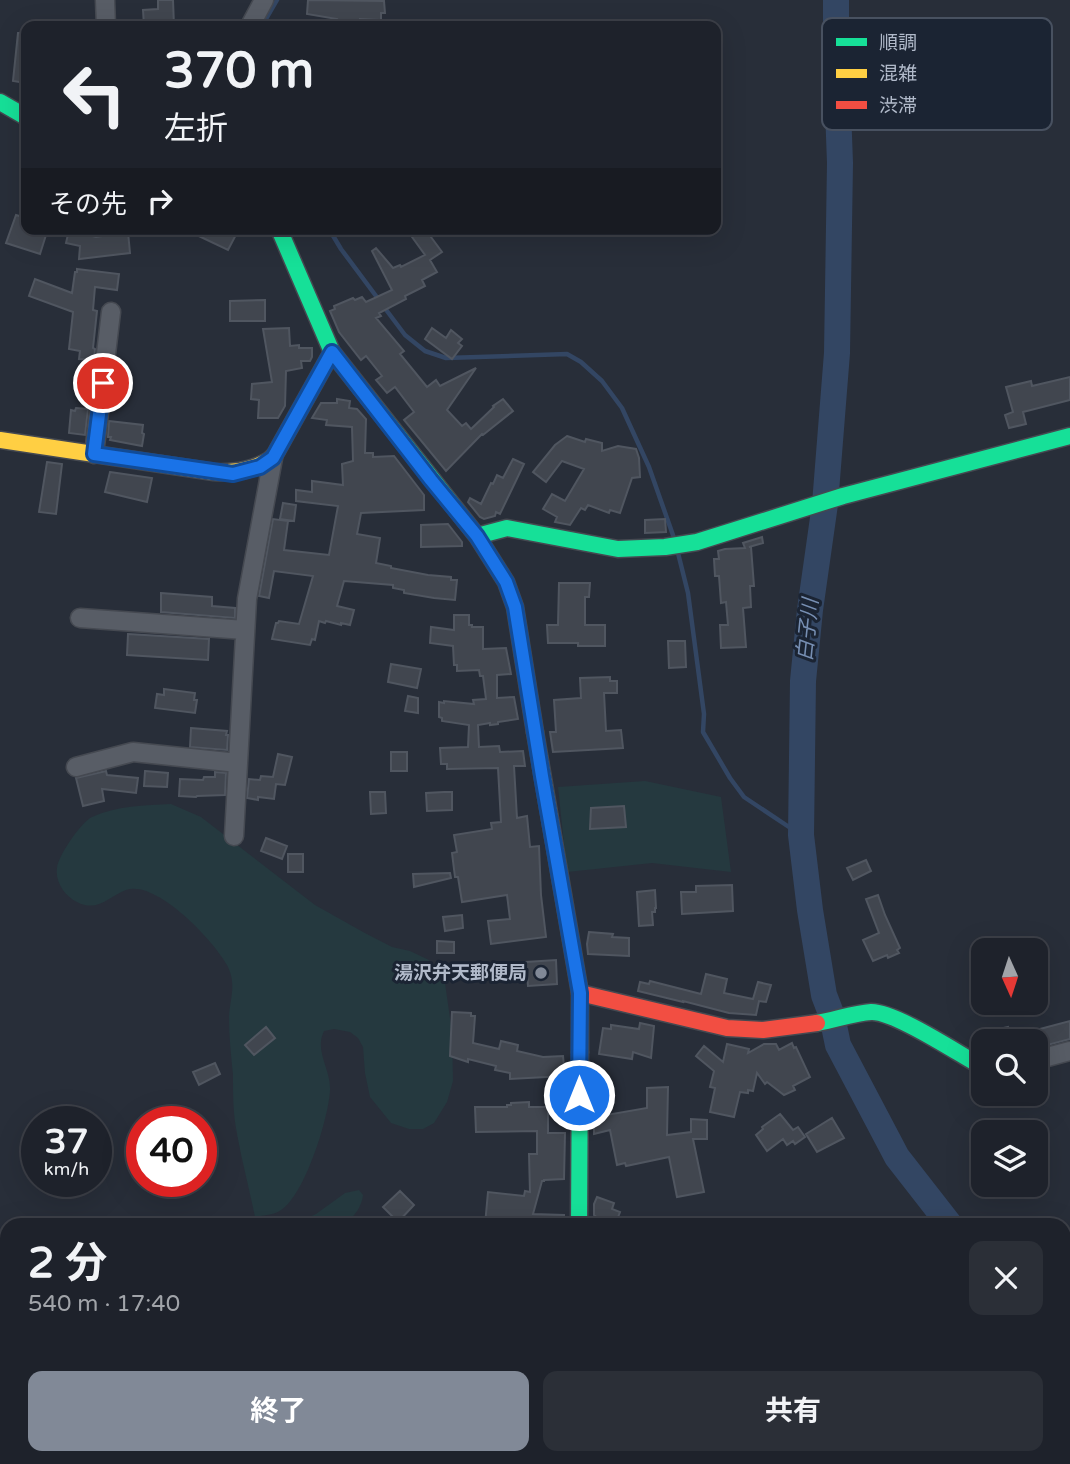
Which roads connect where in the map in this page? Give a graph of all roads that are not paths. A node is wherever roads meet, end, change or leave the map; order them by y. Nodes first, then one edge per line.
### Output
1 (106, 0) edge
2 (264, 0) edge
3 (106, 21) edge
4 (253, 21) edge
5 (0, 102) edge
6 (21, 114) edge
7 (282, 235) edge
8 (111, 312) dead end
9 (332, 352) junction
10 (1070, 436) edge
11 (0, 440) edge
12 (94, 454) junction
13 (273, 458) junction
14 (477, 536) junction
15 (79, 618) dead end
16 (245, 630) junction
17 (238, 763) junction
18 (76, 767) dead end
19 (234, 836) dead end
20 (580, 993) junction
21 (1070, 1051) edge
22 (1048, 1057) edge
23 (971, 1060) edge
24 (580, 1218) edge

1 - 3 street
2 - 4 street
5 - 6 street
7 - 9 street
8 - 12 street
9 - 13 street
9 - 14 street
10 - 14 street
11 - 12 street
12 - 13 street
13 - 16 street
14 - 20 street
15 - 16 street
16 - 17 street
17 - 18 street
17 - 19 street
20 - 23 street
20 - 24 street
21 - 22 street

